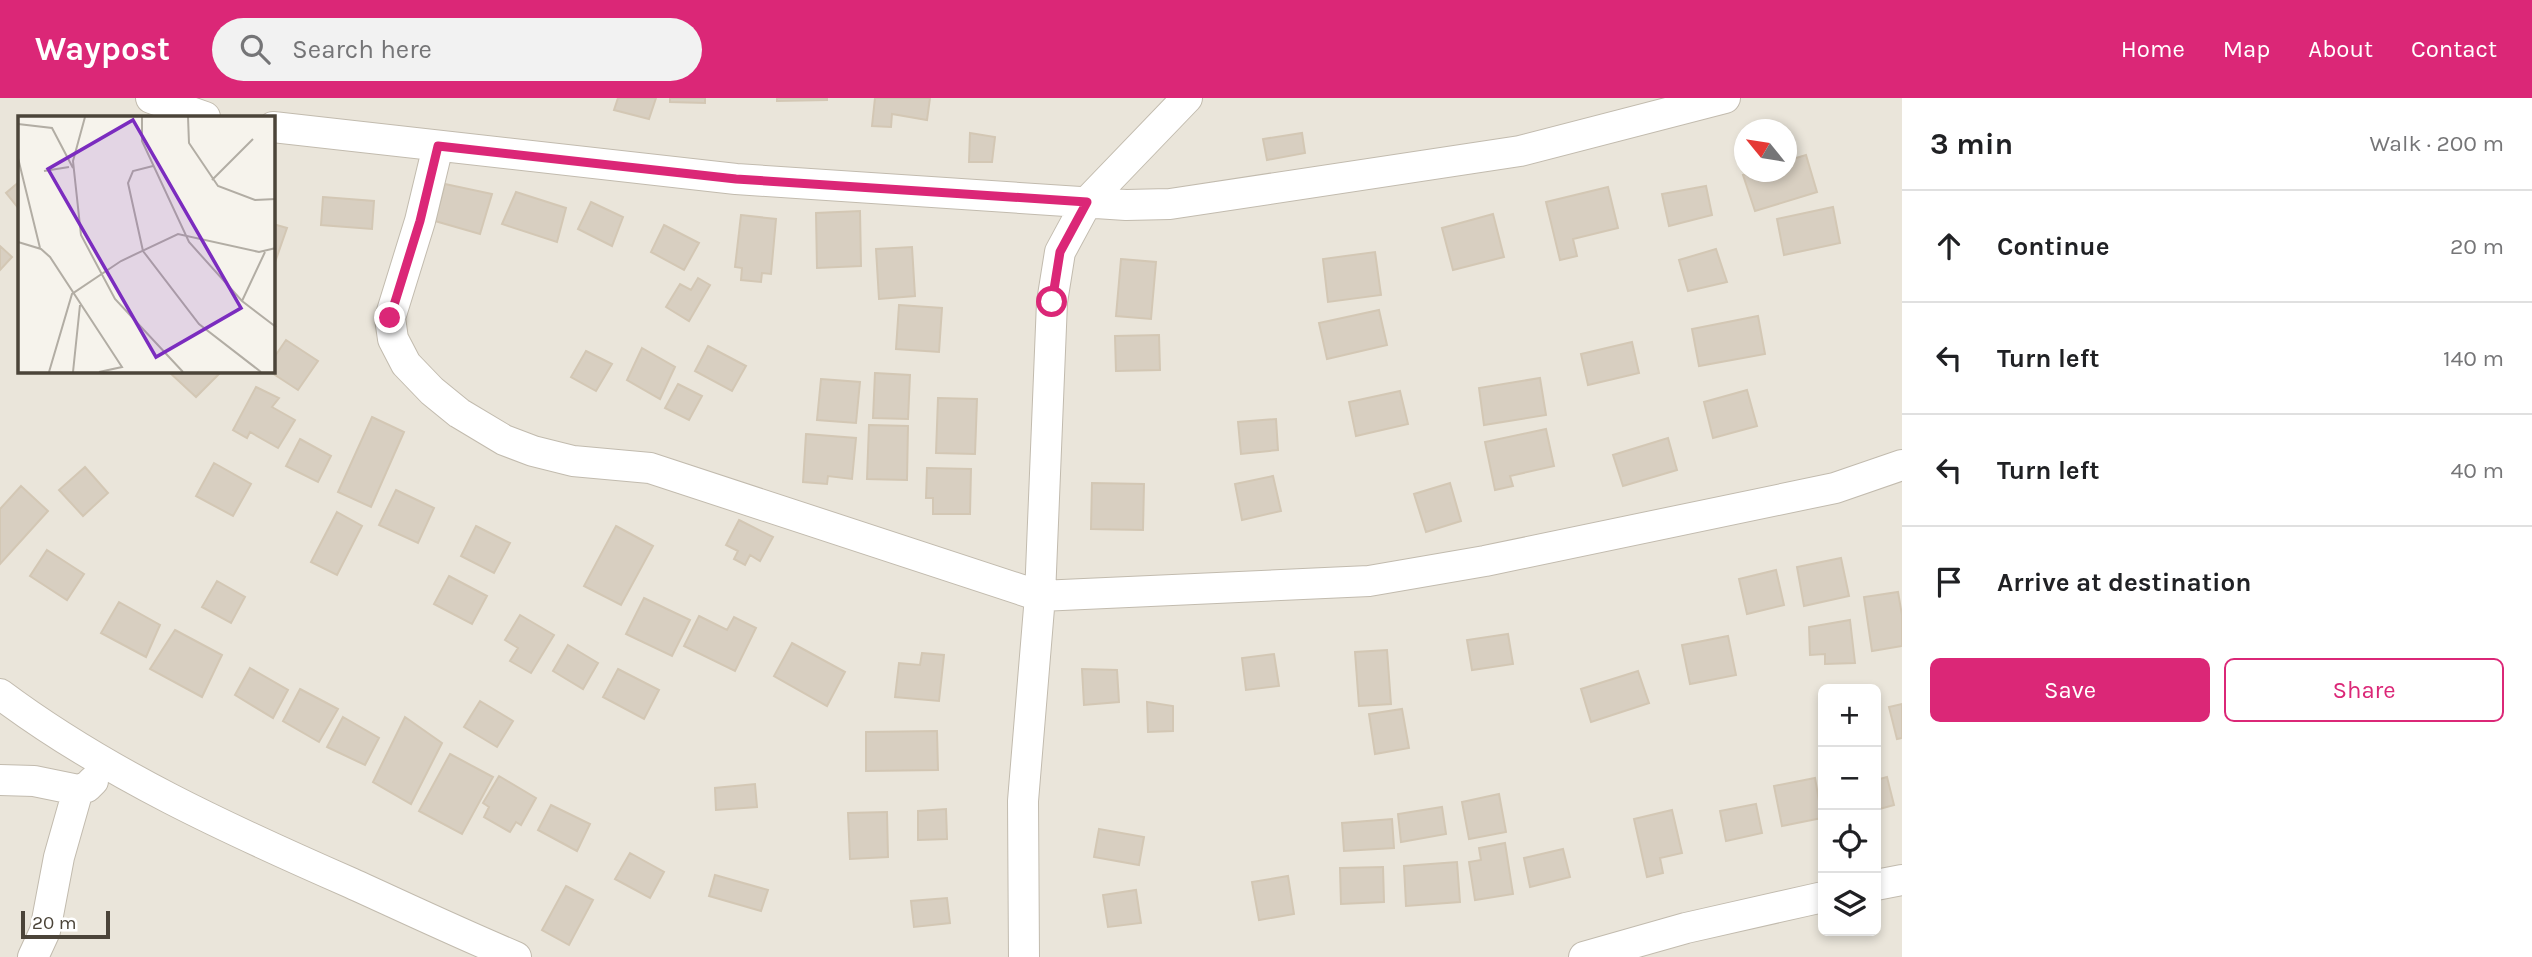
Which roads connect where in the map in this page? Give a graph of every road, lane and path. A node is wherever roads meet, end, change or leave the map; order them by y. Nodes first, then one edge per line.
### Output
1 (151, 98) edge
2 (1186, 98) edge
3 (1724, 98) edge
4 (202, 116) edge
5 (275, 127) edge
6 (438, 146) junction
7 (1087, 202) junction
8 (1902, 465) edge
9 (1040, 596) junction
10 (0, 694) edge
11 (107, 765) junction
12 (0, 780) edge
13 (78, 790) junction
14 (1902, 880) edge
15 (1881, 884) edge
16 (1818, 898) edge
17 (33, 957) edge
18 (516, 957) edge
19 (1024, 957) edge
20 (1584, 957) edge

1 - 4 street
2 - 7 street
3 - 7 street
5 - 6 street
6 - 7 street
6 - 9 street
7 - 9 street
8 - 9 street
9 - 19 street
10 - 11 street
11 - 13 street
11 - 18 street
12 - 13 street
13 - 17 street
14 - 15 street
16 - 20 street

